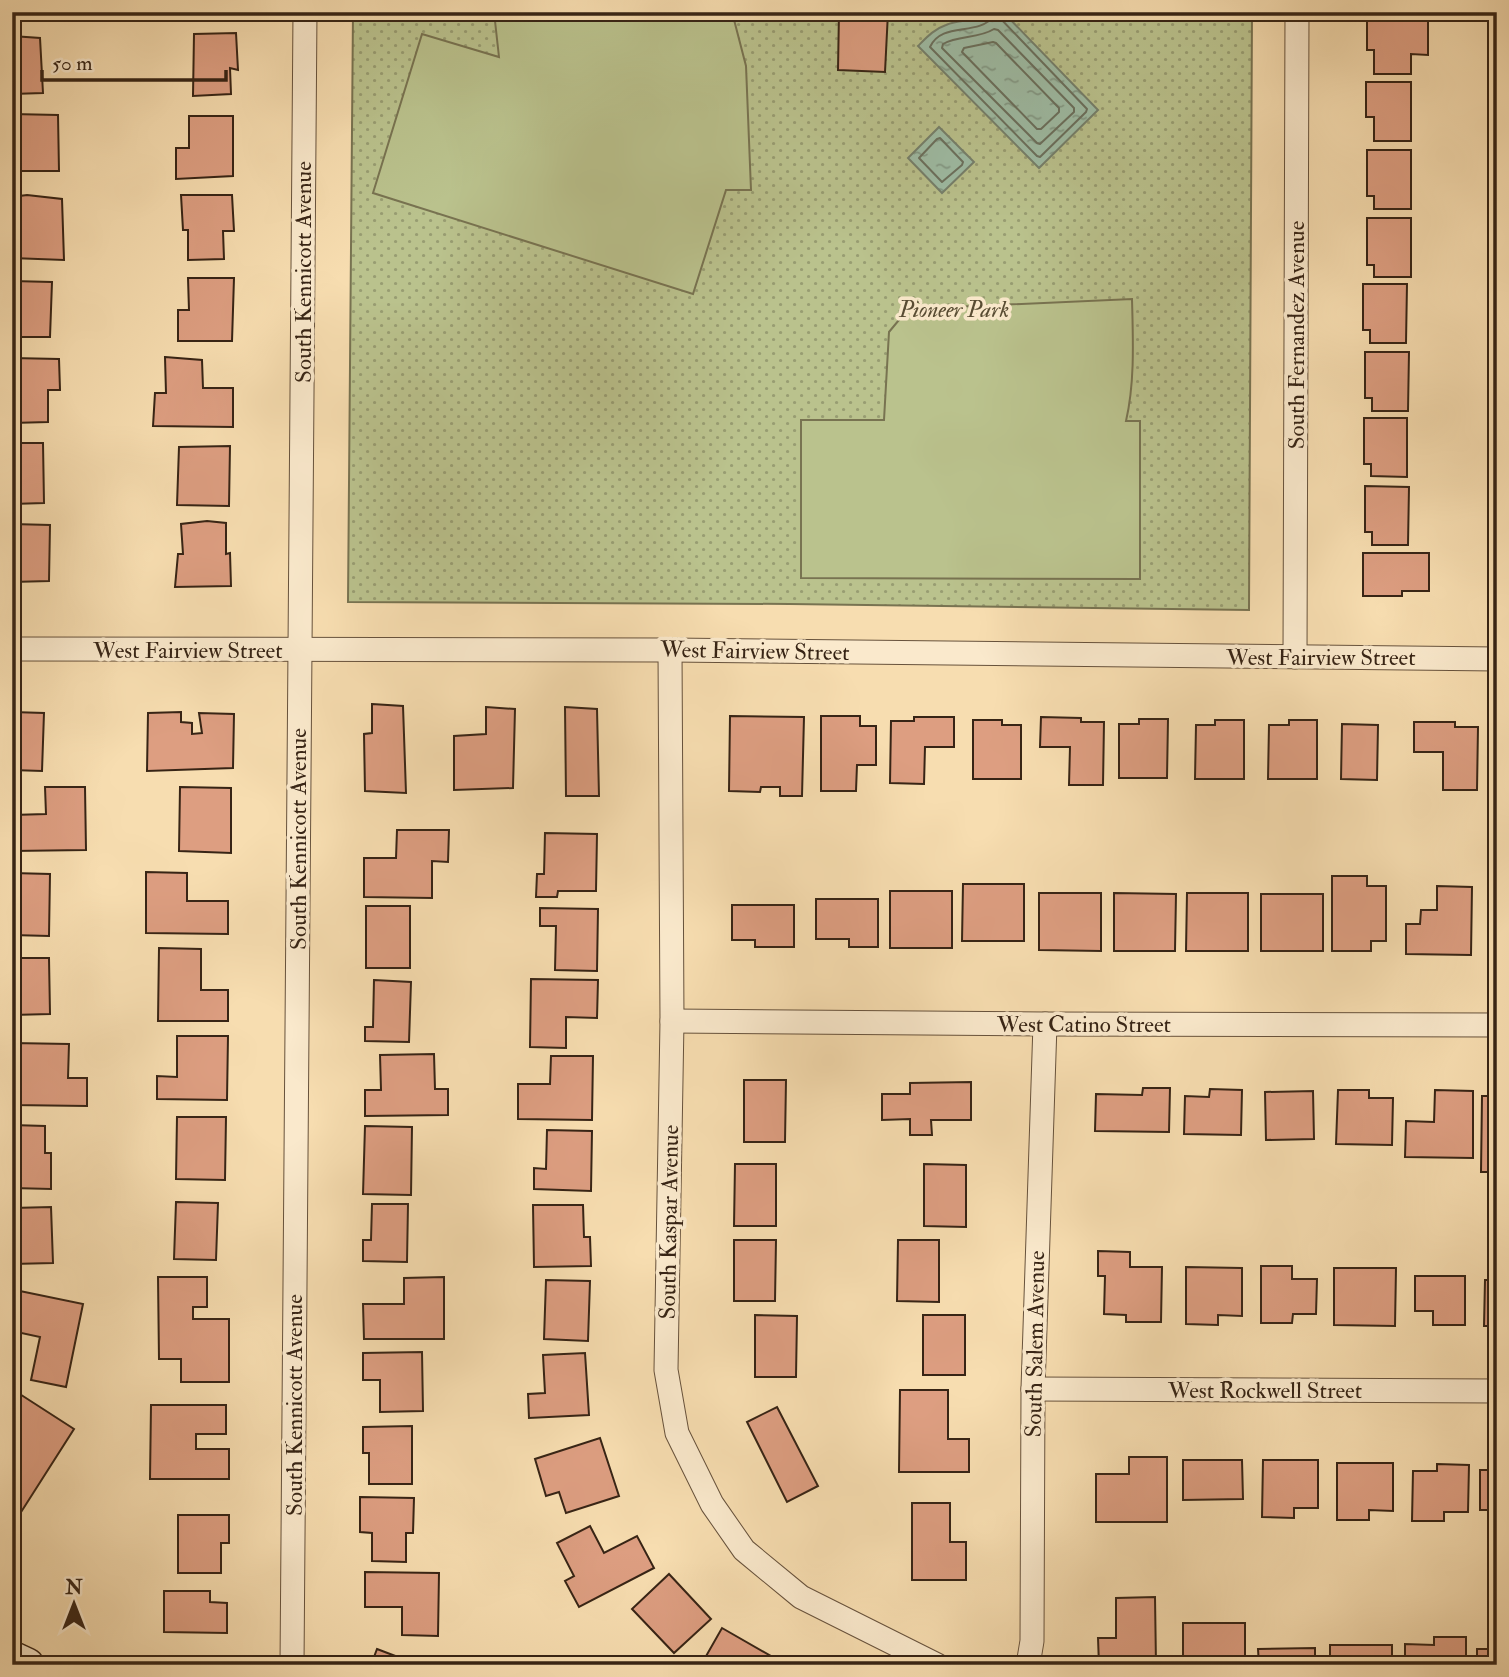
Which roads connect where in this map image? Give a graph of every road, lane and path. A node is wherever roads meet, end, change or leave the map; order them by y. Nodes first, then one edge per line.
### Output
1 (305, 12) edge
2 (1297, 12) edge
3 (12, 649) edge
4 (300, 650) junction
5 (670, 650) junction
6 (1295, 657) junction
7 (1497, 659) edge
8 (672, 1021) junction
9 (1045, 1024) junction
10 (1497, 1025) edge
11 (1033, 1389) junction
12 (1497, 1391) edge
13 (12, 1658) edge
14 (27, 1665) edge
15 (292, 1665) edge
16 (937, 1665) edge
17 (1028, 1665) edge

1 - 4 street, South Kennicott Avenue
2 - 6 street, South Fernandez Avenue
3 - 4 street, West Fairview Street
4 - 5 street, West Fairview Street
4 - 15 street, South Kennicott Avenue
5 - 6 street, West Fairview Street
5 - 8 street, South Kaspar Avenue
6 - 7 street, West Fairview Street
8 - 9 street, West Catino Street
8 - 16 street, South Kaspar Avenue
9 - 10 street, West Catino Street
9 - 11 street, South Salem Avenue
11 - 12 street, West Rockwell Street
11 - 17 street, South Salem Avenue
13 - 14 main road

